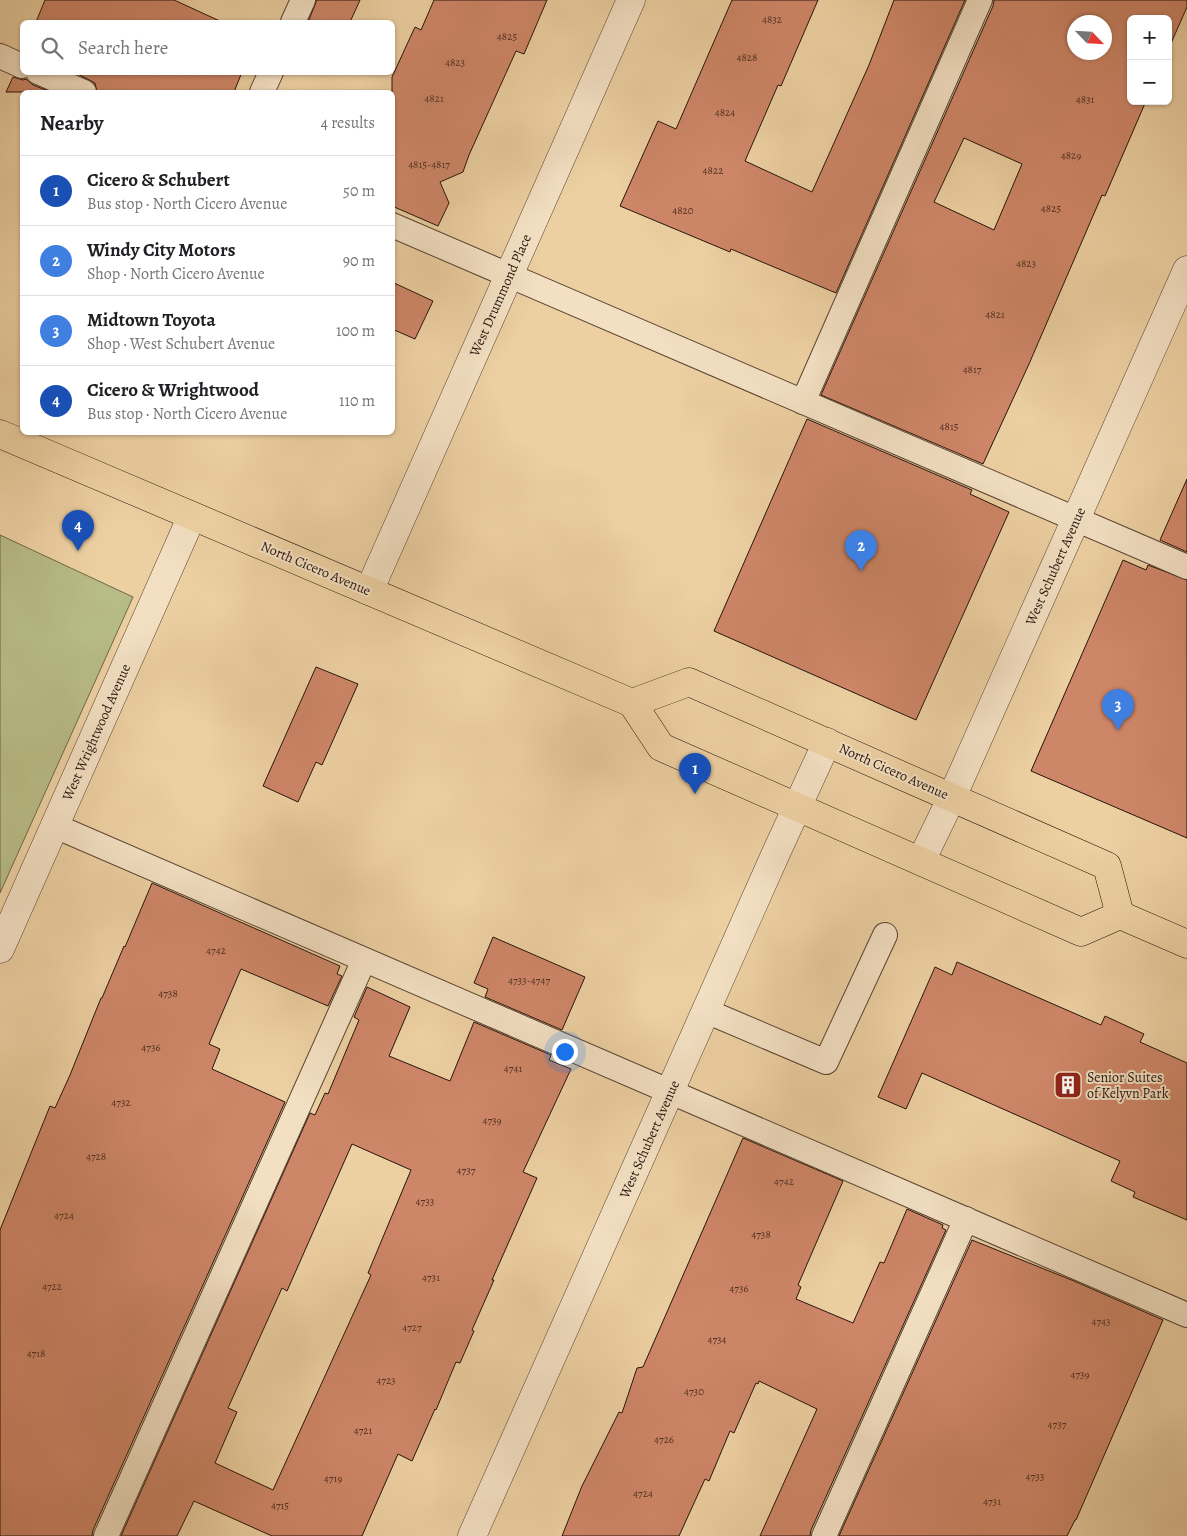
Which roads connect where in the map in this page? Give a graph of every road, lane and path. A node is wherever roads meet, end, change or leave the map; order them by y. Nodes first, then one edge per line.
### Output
1 (303, 0) edge
2 (631, 0) edge
3 (980, 0) edge
4 (294, 20) edge
5 (0, 56) edge
6 (20, 65) edge
7 (45, 75) edge
8 (270, 75) edge
9 (79, 90) edge
10 (263, 90) edge
11 (395, 226) edge
12 (1187, 270) edge
13 (509, 275) junction
14 (803, 402) junction
15 (0, 434) edge
16 (192, 516) junction
17 (1076, 519) junction
18 (1187, 567) edge
19 (369, 591) junction
20 (632, 703) junction
21 (828, 742) junction
22 (952, 797) junction
23 (797, 807) junction
24 (55, 826) junction
25 (922, 861) junction
26 (1120, 915) junction
27 (885, 936) dead end
28 (1187, 944) edge
29 (0, 949) edge
30 (364, 960) junction
31 (706, 1011) junction
32 (670, 1091) junction
33 (966, 1219) junction
34 (1187, 1315) edge
35 (106, 1536) edge
36 (472, 1536) edge
37 (824, 1536) edge

1 - 4 lane
2 - 13 street, West Drummond Place
3 - 14 lane
5 - 6 lane
7 - 9 lane
8 - 10 lane
11 - 13 lane
12 - 17 street, West Schubert Avenue
13 - 14 lane
13 - 19 street, West Drummond Place
14 - 17 lane
15 - 16 main road, North Cicero Avenue
16 - 19 main road, North Cicero Avenue
16 - 24 street, West Wrightwood Avenue
17 - 18 lane
17 - 22 street, West Schubert Avenue
19 - 20 main road, North Cicero Avenue
20 - 21 main road, North Cicero Avenue
20 - 23 main road
21 - 22 main road, North Cicero Avenue
21 - 23 street, West Schubert Avenue
22 - 25 street, West Schubert Avenue
22 - 26 main road, North Cicero Avenue
23 - 25 main road
23 - 31 street, West Schubert Avenue
24 - 29 street, West Wrightwood Avenue
24 - 30 lane
25 - 26 main road
26 - 28 main road
27 - 31 lane
30 - 32 lane
30 - 35 lane
31 - 32 street, West Schubert Avenue
32 - 33 lane
32 - 36 street, West Schubert Avenue
33 - 34 lane
33 - 37 lane

